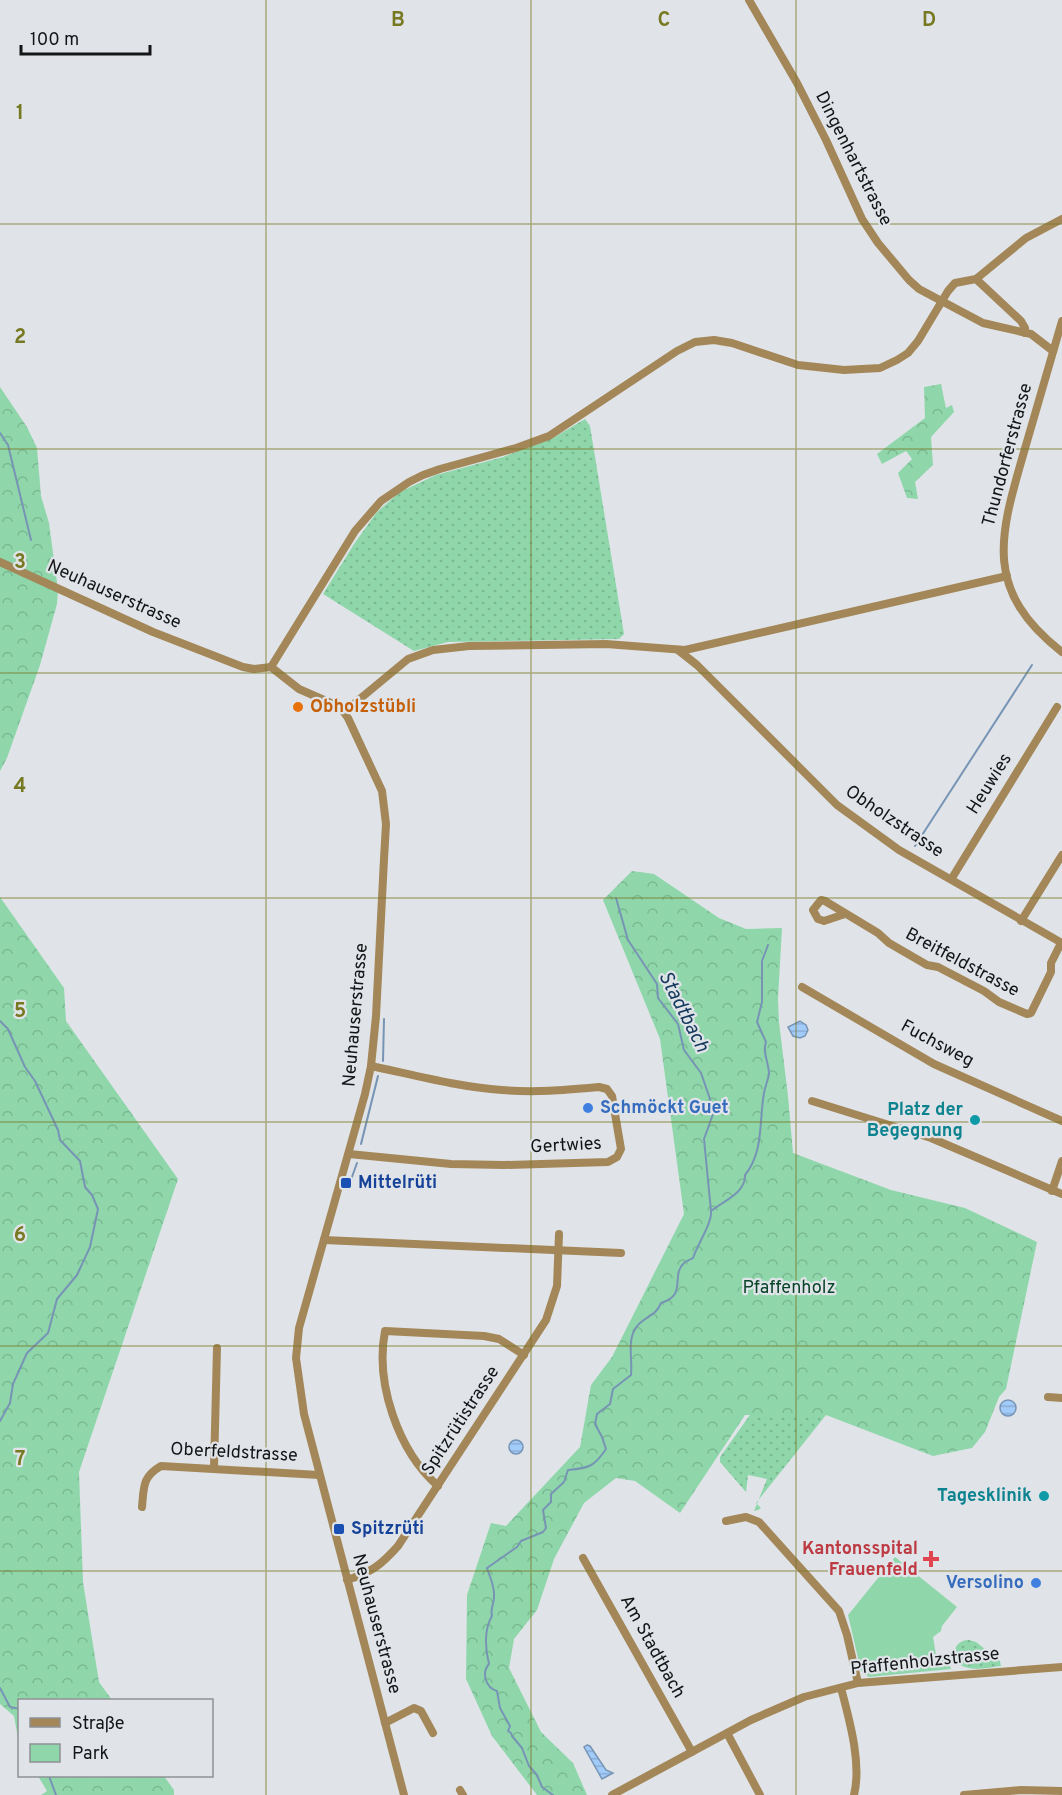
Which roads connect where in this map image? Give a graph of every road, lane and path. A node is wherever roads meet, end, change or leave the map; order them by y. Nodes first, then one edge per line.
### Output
1 (748, 0) edge
2 (1062, 219) edge
3 (976, 279) junction
4 (942, 301) junction
5 (1062, 321) edge
6 (1025, 333) junction
7 (1053, 351) junction
8 (0, 562) edge
9 (1007, 576) junction
10 (678, 650) junction
11 (1062, 652) edge
12 (271, 667) junction
13 (1057, 707) dead end
14 (344, 712) junction
15 (1062, 855) edge
16 (952, 878) junction
17 (845, 914) dead end
18 (1021, 921) junction
19 (1062, 943) edge
20 (802, 987) dead end
21 (371, 1066) junction
22 (812, 1101) dead end
23 (1062, 1121) edge
24 (349, 1154) junction
25 (1062, 1161) edge
26 (1052, 1191) junction
27 (1062, 1194) edge
28 (559, 1234) dead end
29 (324, 1240) junction
30 (559, 1252) junction
31 (621, 1253) dead end
32 (217, 1348) dead end
33 (524, 1355) junction
34 (1048, 1397) dead end
35 (1062, 1398) edge
36 (214, 1468) junction
37 (319, 1474) junction
38 (438, 1486) junction
39 (142, 1507) dead end
40 (726, 1521) dead end
41 (583, 1558) dead end
42 (347, 1580) junction
43 (1062, 1667) edge
44 (858, 1683) junction
45 (841, 1688) junction
46 (385, 1723) junction
47 (433, 1733) dead end
48 (727, 1733) junction
49 (692, 1752) junction
50 (1062, 1791) edge
51 (404, 1795) edge
52 (612, 1795) edge
53 (760, 1795) edge
54 (854, 1795) edge
55 (964, 1795) edge

1 - 4 street, Dingenhartstrasse
2 - 3 street
3 - 4 street
3 - 6 street
4 - 6 street, Dingenhartstrasse
4 - 12 street
5 - 7 street, Thundorferstrasse
6 - 7 street, Dingenhartstrasse
7 - 9 street, Thundorferstrasse
8 - 12 street, Neuhauserstrasse
9 - 10 street
9 - 11 street, Thundorferstrasse
10 - 14 street
10 - 16 street, Obholzstrasse
12 - 14 street
13 - 16 street, Heuwies
14 - 21 street, Neuhauserstrasse
15 - 18 street
16 - 18 street, Obholzstrasse
17 - 19 street, Breitfeldstrasse
18 - 19 street, Obholzstrasse
20 - 23 street, Fuchsweg
21 - 24 street, Neuhauserstrasse
21 - 24 street, Gertwies
22 - 26 street
24 - 29 street, Neuhauserstrasse
25 - 26 street
26 - 27 street
28 - 30 street, Spitzrütistrasse
29 - 30 street
29 - 37 street, Neuhauserstrasse
30 - 31 street
30 - 33 street, Spitzrütistrasse
32 - 36 street
33 - 38 street, Spitzrütistrasse
33 - 38 street
34 - 35 street
36 - 37 street, Oberfeldstrasse
36 - 39 street, Oberfeldstrasse
37 - 42 street, Neuhauserstrasse
38 - 42 street, Spitzrütistrasse
40 - 44 street
41 - 49 street, Am Stadtbach
42 - 46 street, Neuhauserstrasse
43 - 44 street, Pfaffenholzstrasse
44 - 45 street, Pfaffenholzstrasse
45 - 48 street, Pfaffenholzstrasse
45 - 54 street
46 - 47 street
46 - 51 street, Neuhauserstrasse
48 - 49 street, Pfaffenholzstrasse
48 - 53 street
49 - 52 street, Pfaffenholzstrasse
50 - 55 street

